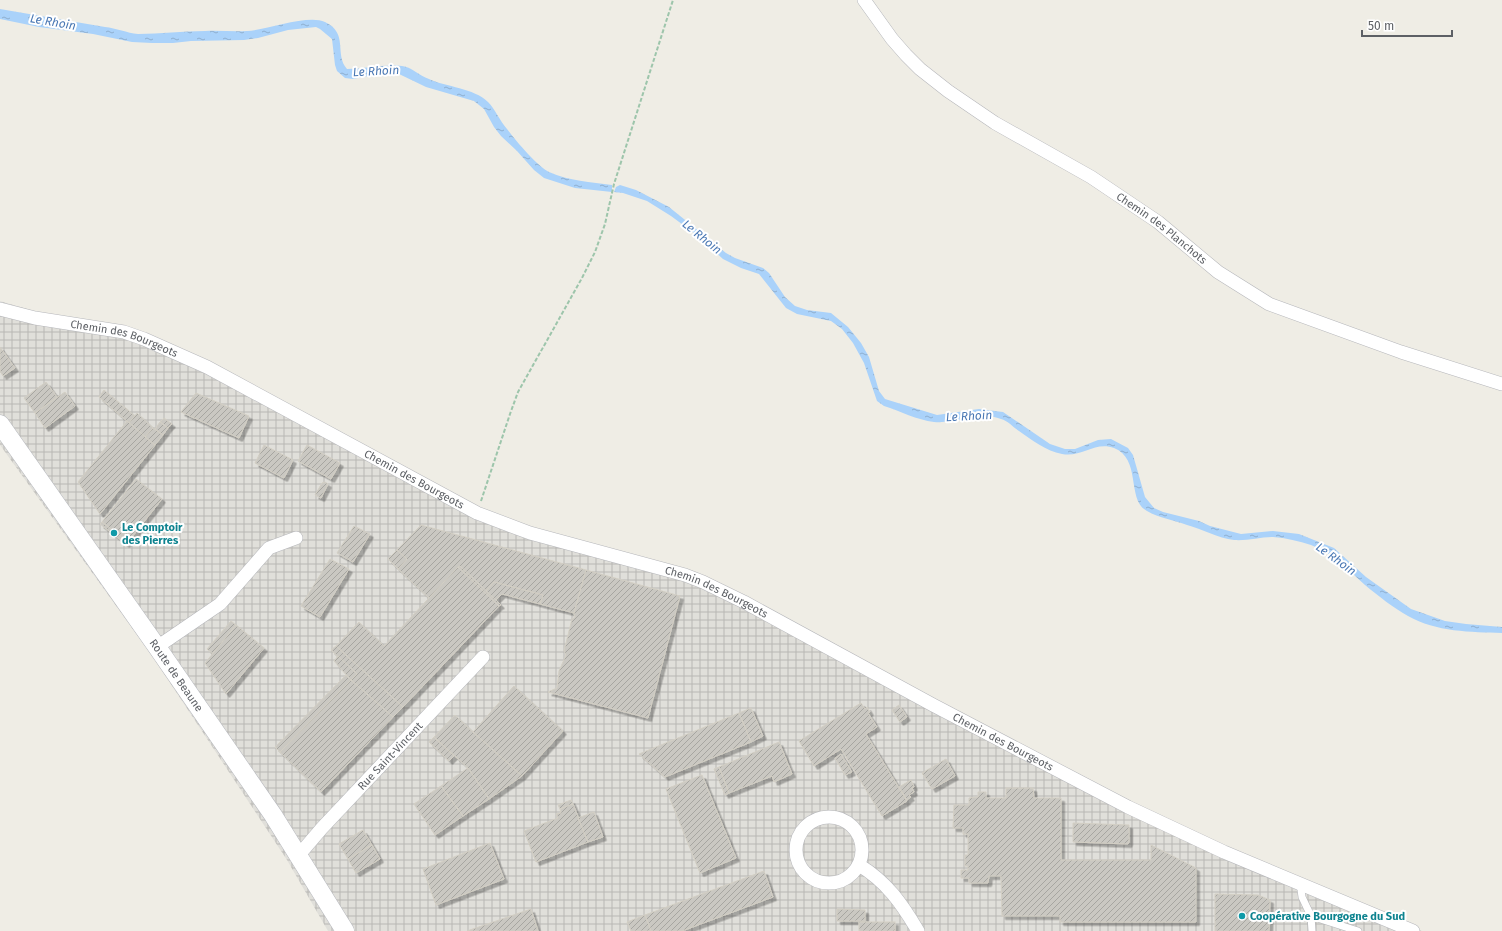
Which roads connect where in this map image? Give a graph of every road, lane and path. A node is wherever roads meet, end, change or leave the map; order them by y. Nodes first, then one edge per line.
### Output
1 (673, 0) edge
2 (864, 0) edge
3 (0, 309) edge
4 (1502, 384) edge
5 (0, 424) edge
6 (477, 513) junction
7 (296, 538) dead end
8 (157, 646) junction
9 (483, 657) dead end
10 (298, 856) junction
11 (859, 865) junction
12 (1300, 884) junction
13 (1311, 916) junction
14 (345, 931) edge
15 (918, 931) edge
16 (1312, 931) edge
17 (1358, 931) edge
18 (1414, 931) edge

1 - 6 path
2 - 4 street, Chemin des Planchots
3 - 6 street, Chemin des Bourgeots
5 - 8 main road, Route de Beaune
6 - 12 street, Chemin des Bourgeots
7 - 8 street
8 - 10 main road, Route de Beaune
9 - 10 street, Rue Saint-Vincent
10 - 14 main road, Route de Beaune
11 - 11 street
11 - 15 street
12 - 13 lane
12 - 18 street, Chemin des Bourgeots
13 - 16 lane
13 - 17 lane

